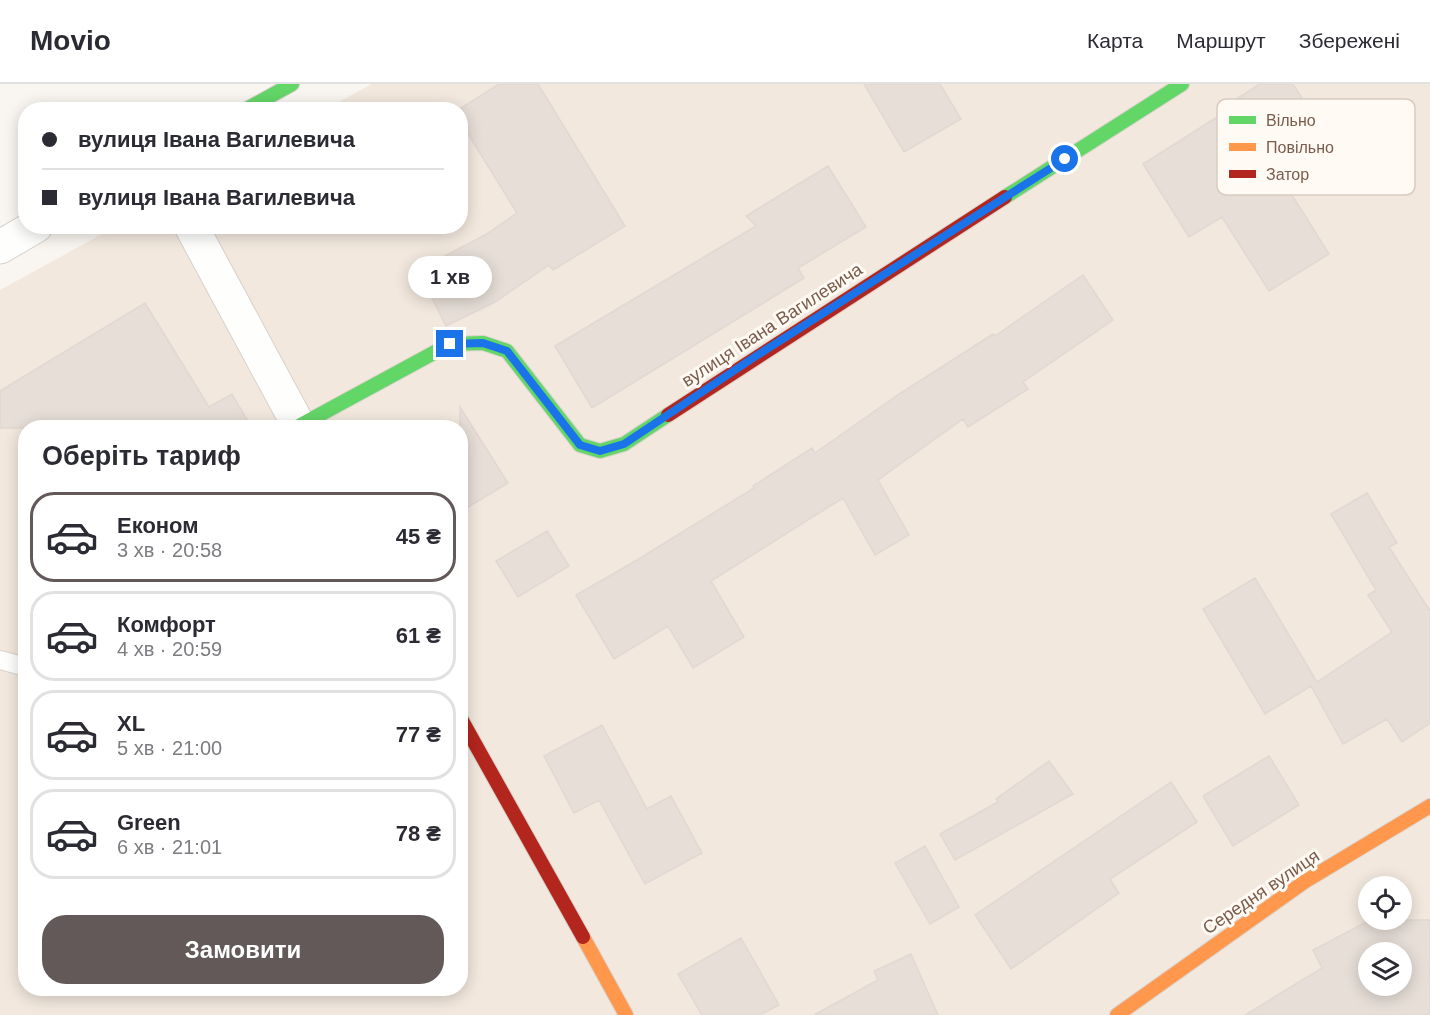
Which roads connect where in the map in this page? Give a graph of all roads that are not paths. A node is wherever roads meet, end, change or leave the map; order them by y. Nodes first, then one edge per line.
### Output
1 (292, 84) edge
2 (1182, 84) edge
3 (260, 91) edge
4 (22, 234) edge
5 (195, 234) edge
6 (0, 247) edge
7 (295, 420) edge
8 (312, 420) edge
9 (0, 660) edge
10 (18, 665) edge
11 (468, 731) edge
12 (1430, 806) edge
13 (626, 1015) edge
14 (1117, 1015) edge

1 - 3 street
2 - 8 street, вулиця Івана Вагилевича
4 - 6 street
5 - 7 street
9 - 10 lane
11 - 13 street
12 - 14 street, Середня вулиця

